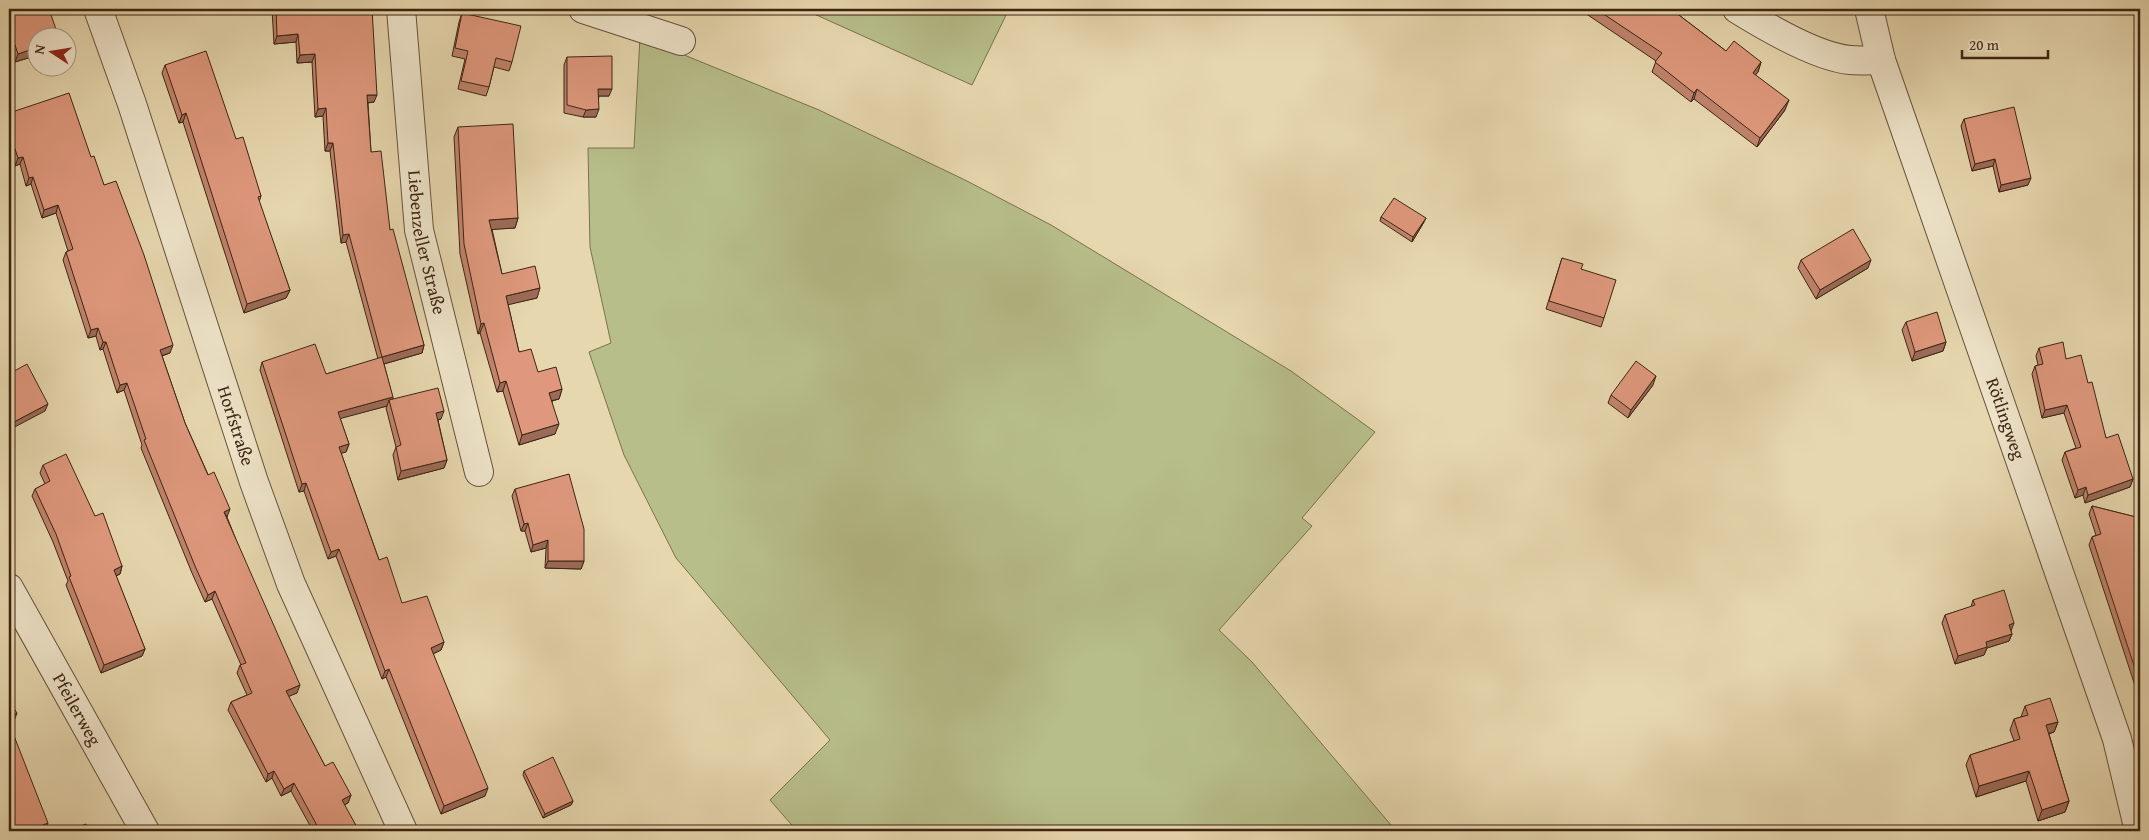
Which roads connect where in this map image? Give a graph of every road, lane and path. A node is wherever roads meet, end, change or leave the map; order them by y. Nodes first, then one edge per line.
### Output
1 (98, 9) edge
2 (401, 9) edge
3 (583, 9) edge
4 (1737, 9) edge
5 (1869, 9) edge
6 (681, 41) dead end
7 (1881, 60) junction
8 (479, 472) dead end
9 (9, 588) edge
10 (145, 831) edge
11 (404, 831) edge
12 (2139, 831) edge

1 - 11 street, Horfstraße
2 - 8 street, Liebenzeller Straße
3 - 6 street
4 - 7 street
5 - 7 street, Rötlingweg
7 - 12 street, Rötlingweg
9 - 10 street, Pfeilerweg

